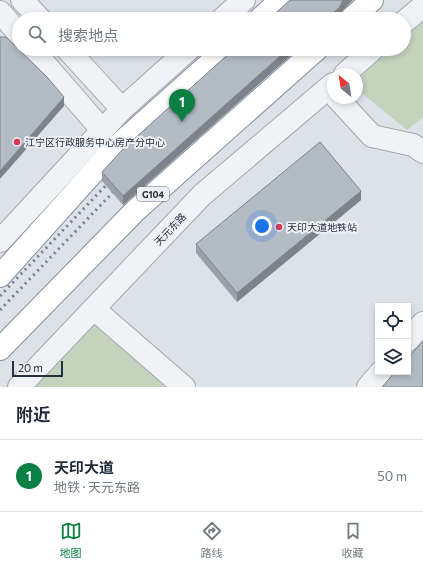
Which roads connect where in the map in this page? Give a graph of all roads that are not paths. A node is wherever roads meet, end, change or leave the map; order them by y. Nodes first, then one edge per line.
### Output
1 (22, 0) edge
2 (244, 0) edge
3 (281, 0) edge
4 (372, 0) edge
5 (423, 6) edge
6 (0, 12) edge
7 (33, 12) edge
8 (230, 12) edge
9 (268, 12) edge
10 (359, 12) edge
11 (411, 16) edge
12 (12, 26) edge
13 (38, 56) edge
14 (73, 56) edge
15 (181, 56) edge
16 (218, 56) edge
17 (309, 56) edge
18 (365, 56) edge
19 (351, 68) edge
20 (327, 96) edge
21 (344, 104) edge
22 (122, 109) junction
23 (102, 130) junction
24 (423, 152) edge
25 (0, 241) edge
26 (0, 276) edge
27 (94, 309) junction
28 (423, 323) edge
29 (409, 339) edge
30 (0, 349) edge
31 (378, 375) edge
32 (19, 387) edge
33 (184, 387) edge
34 (368, 387) edge

1 - 7 street
2 - 8 street
3 - 9 highway
4 - 10 highway
5 - 11 street
6 - 12 street
13 - 23 street
14 - 22 street
15 - 22 street
16 - 26 highway
17 - 30 highway, G104
18 - 19 street
20 - 27 street, 天元东路
21 - 24 street
22 - 23 street
23 - 25 street
27 - 32 street, 天元东路
27 - 33 street
28 - 29 street
31 - 34 street

